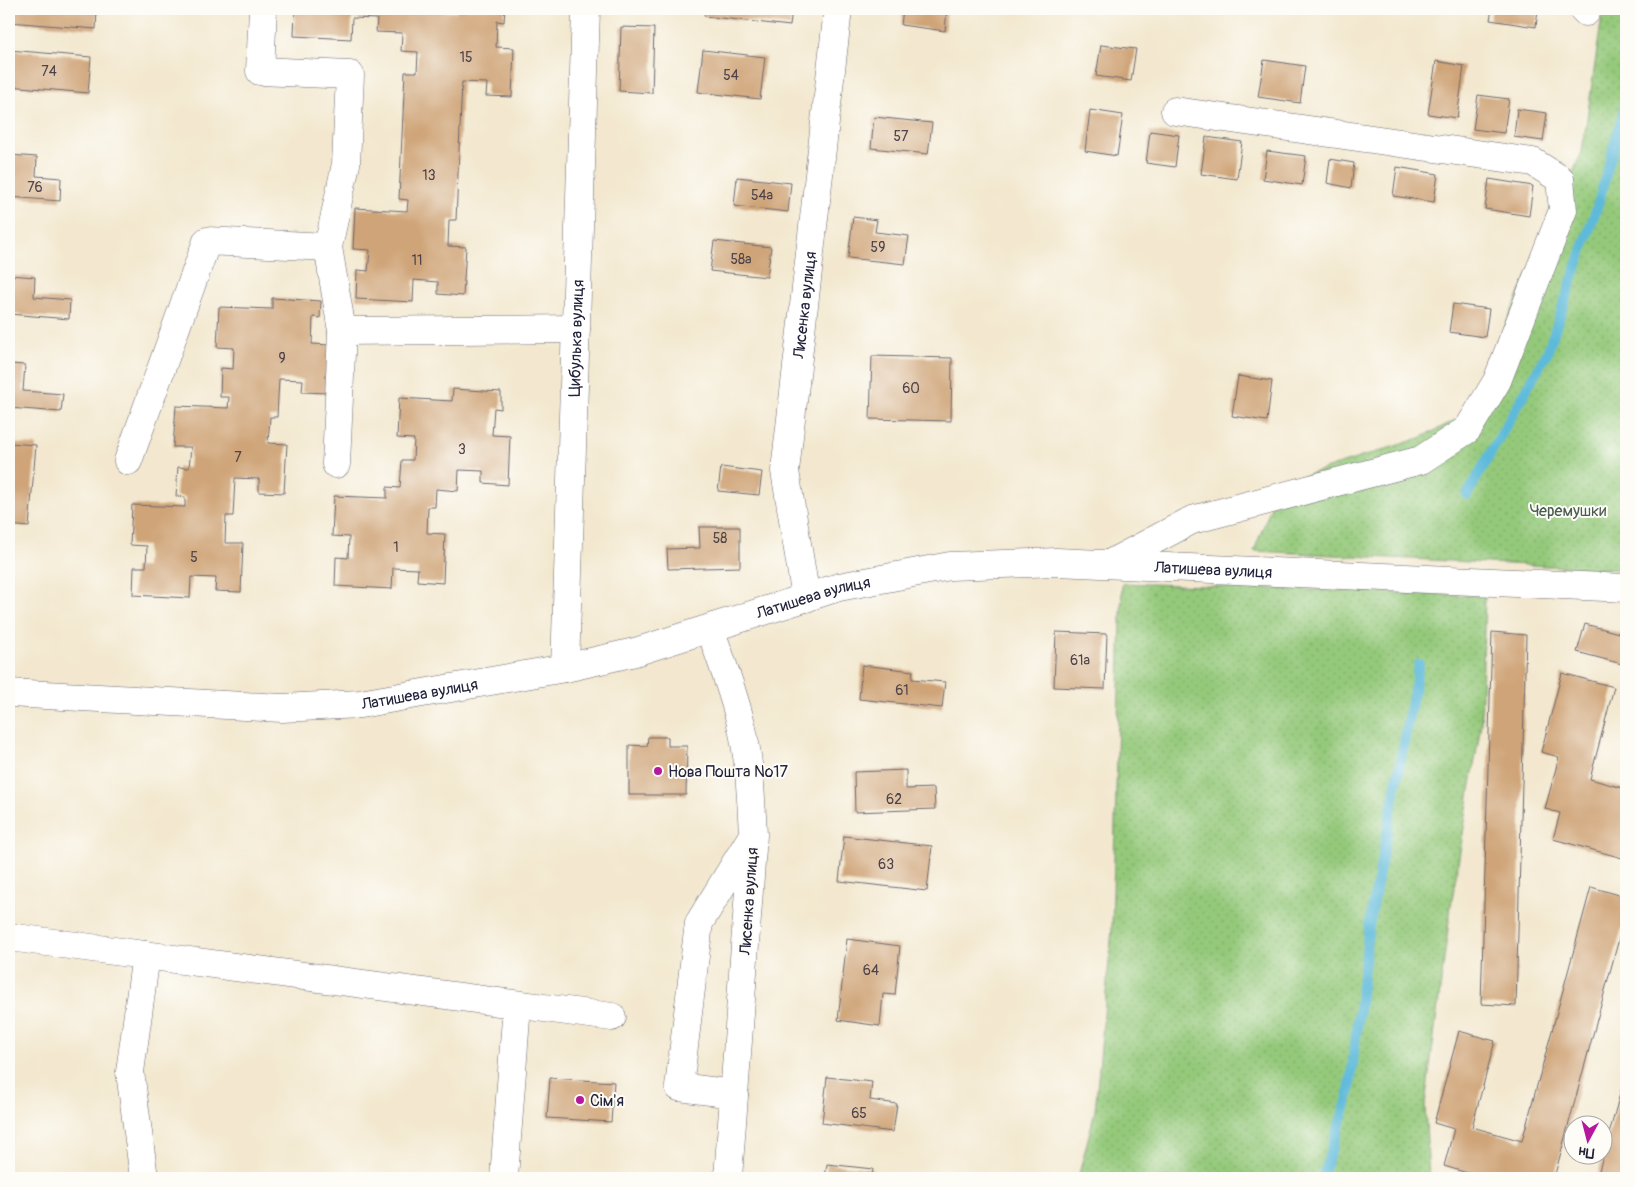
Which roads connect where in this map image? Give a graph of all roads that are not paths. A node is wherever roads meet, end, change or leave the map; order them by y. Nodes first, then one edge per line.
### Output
1 (263, 9) edge
2 (586, 9) edge
3 (838, 9) edge
4 (1175, 111) dead end
5 (328, 247) junction
6 (576, 329) junction
7 (342, 331) junction
8 (128, 461) dead end
9 (336, 464) dead end
10 (1108, 564) junction
11 (1626, 588) edge
12 (806, 598) junction
13 (710, 630) junction
14 (565, 668) junction
15 (9, 693) edge
16 (752, 835) junction
17 (9, 937) edge
18 (146, 955) junction
19 (517, 1004) junction
20 (612, 1017) dead end
21 (734, 1094) junction
22 (144, 1178) edge
23 (504, 1178) edge
24 (728, 1178) edge

1 - 5 street
2 - 6 street, Цибулька вулиця
3 - 12 street, Лисенка вулиця
4 - 10 street
5 - 7 street
5 - 8 street
6 - 7 street
6 - 14 street, Цибулька вулиця
7 - 9 street
10 - 11 street, Латишева вулиця
10 - 12 street, Латишева вулиця
12 - 13 street, Латишева вулиця
13 - 14 street, Латишева вулиця
13 - 16 street, Лисенка вулиця
14 - 15 street, Латишева вулиця
16 - 21 street, Лисенка вулиця
16 - 21 street
17 - 18 street
18 - 19 street
18 - 22 street
19 - 20 street
19 - 23 street
21 - 24 street, Лисенка вулиця

